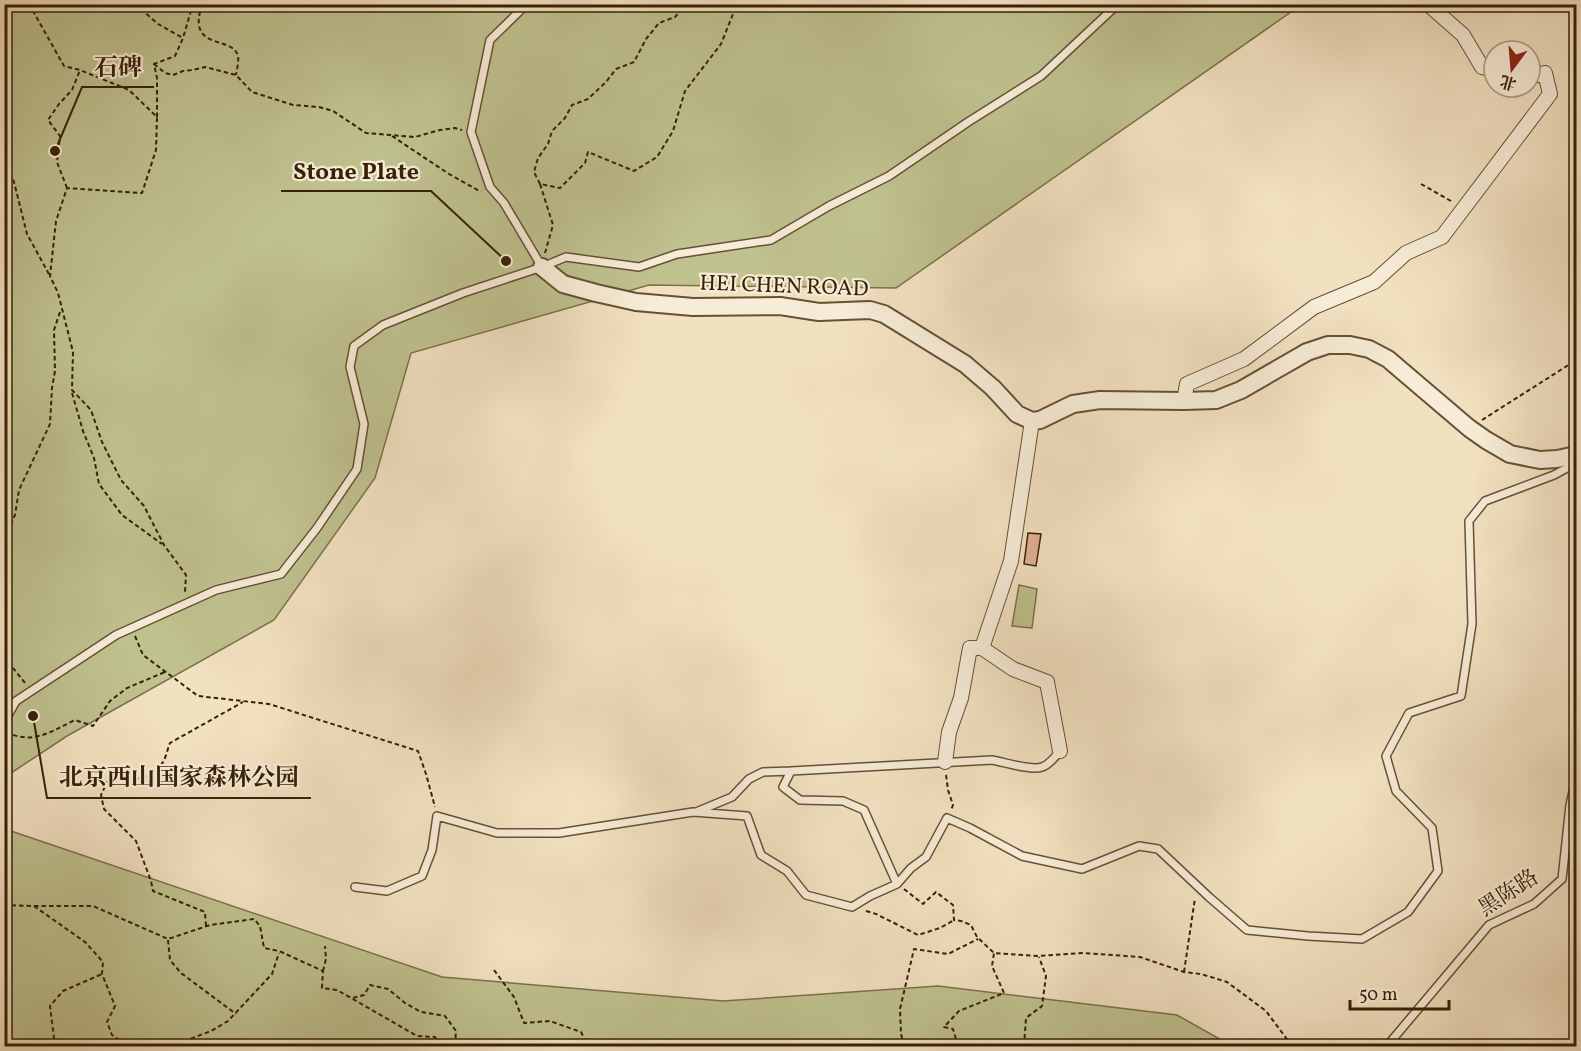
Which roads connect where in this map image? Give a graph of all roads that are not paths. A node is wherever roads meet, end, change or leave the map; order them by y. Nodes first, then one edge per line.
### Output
1 (527, 4) edge
2 (1118, 4) edge
3 (1430, 6) dead end
4 (1482, 67) edge
5 (1542, 74) edge
6 (542, 267) junction
7 (1184, 401) junction
8 (1032, 421) junction
9 (1576, 454) edge
10 (1576, 463) edge
11 (982, 648) junction
12 (16, 700) junction
13 (4, 709) edge
14 (4, 722) edge
15 (1060, 751) joint
16 (945, 762) junction
17 (791, 771) junction
18 (1576, 778) edge
19 (693, 813) junction
20 (897, 884) junction
21 (355, 887) dead end
22 (1387, 1047) edge

1 - 6 lane
2 - 6 lane
3 - 4 street
5 - 7 street
6 - 8 street, HEI CHEN ROAD
6 - 12 lane
7 - 8 street
7 - 9 street
8 - 11 street
10 - 20 lane
11 - 15 street
11 - 16 street
12 - 13 lane
12 - 14 lane
15 - 16 lane
16 - 17 lane
17 - 19 lane
17 - 20 lane
18 - 22 lane, 黑陈路
19 - 20 lane
19 - 21 lane

